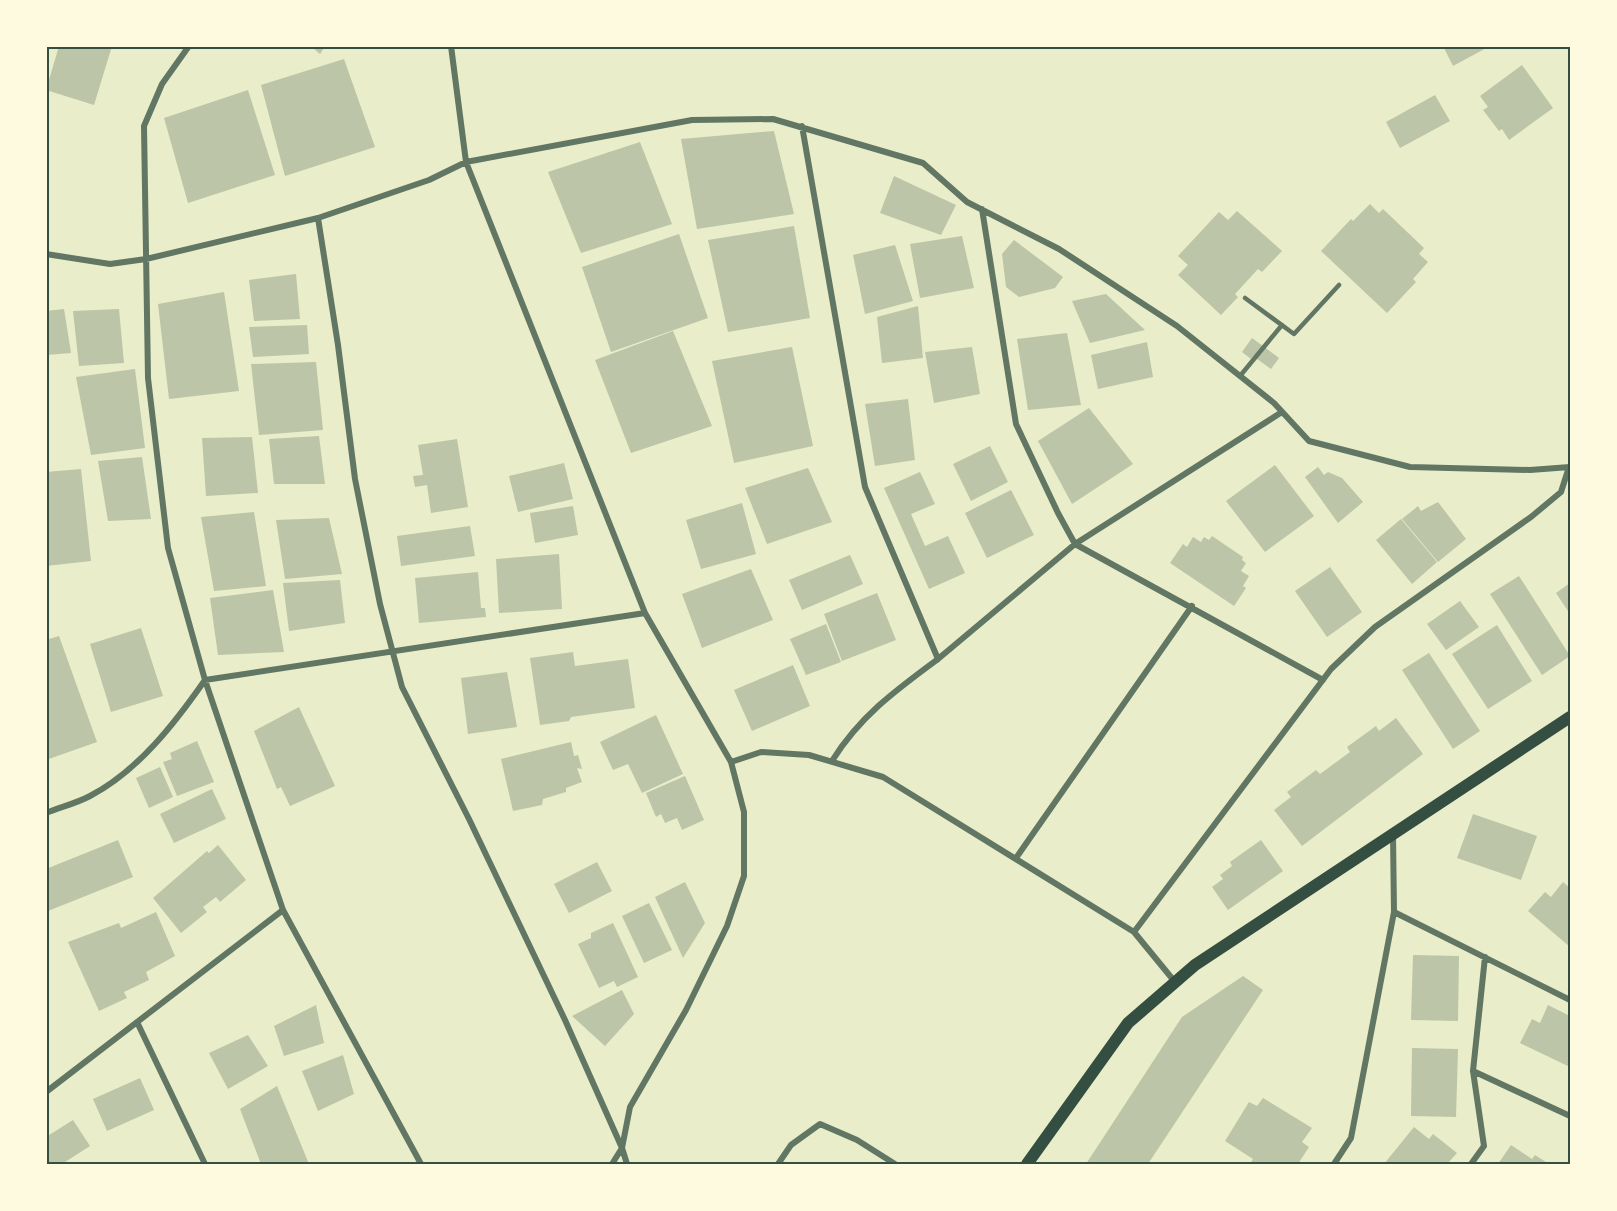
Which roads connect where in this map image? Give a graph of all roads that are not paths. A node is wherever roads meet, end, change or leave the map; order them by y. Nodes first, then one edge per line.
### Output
1 (189, 46) edge
2 (451, 46) edge
3 (802, 126) junction
4 (466, 162) junction
5 (982, 209) junction
6 (318, 218) junction
7 (46, 254) edge
8 (146, 259) junction
9 (1340, 285) dead end
10 (1245, 298) dead end
11 (1282, 325) junction
12 (1240, 376) junction
13 (1282, 412) junction
14 (1570, 467) edge
15 (1075, 543) junction
16 (1192, 606) junction
17 (645, 613) junction
18 (391, 652) junction
19 (938, 659) junction
20 (205, 680) junction
21 (1323, 680) junction
22 (1570, 717) edge
23 (832, 761) junction
24 (731, 762) junction
25 (46, 813) edge
26 (1393, 835) junction
27 (1016, 858) junction
28 (283, 910) junction
29 (1394, 912) junction
30 (1134, 932) junction
31 (1485, 957) junction
32 (1175, 982) junction
33 (1570, 1000) edge
34 (137, 1023) junction
35 (1473, 1071) junction
36 (46, 1092) edge
37 (1570, 1116) edge
38 (622, 1148) junction
39 (205, 1164) edge
40 (421, 1164) edge
41 (612, 1164) edge
42 (627, 1164) edge
43 (778, 1164) edge
44 (895, 1164) edge
45 (1028, 1164) edge
46 (1334, 1164) edge
47 (1471, 1164) edge

1 - 8 street
2 - 4 street
3 - 4 street
3 - 5 street
3 - 19 street
4 - 6 street
4 - 17 street
5 - 12 street
5 - 15 street
6 - 8 street
6 - 18 street
7 - 8 street
8 - 20 street
9 - 11 lane
10 - 11 lane
11 - 12 lane
12 - 13 street
13 - 14 street
13 - 15 street
14 - 21 street
15 - 16 street
15 - 19 street
16 - 21 street
16 - 27 street
17 - 18 street
17 - 24 street
18 - 20 street
18 - 38 street
19 - 23 street
20 - 25 street
20 - 28 street
21 - 30 street
22 - 26 main road
23 - 24 street
23 - 27 street
24 - 38 street
26 - 29 street
26 - 32 main road
27 - 30 street
28 - 34 street
28 - 40 street
29 - 31 street
29 - 46 street
30 - 32 street
31 - 33 street
31 - 35 street
32 - 45 main road
34 - 36 street
34 - 39 street
35 - 37 street
35 - 47 street
38 - 41 street
38 - 42 street
43 - 44 street

